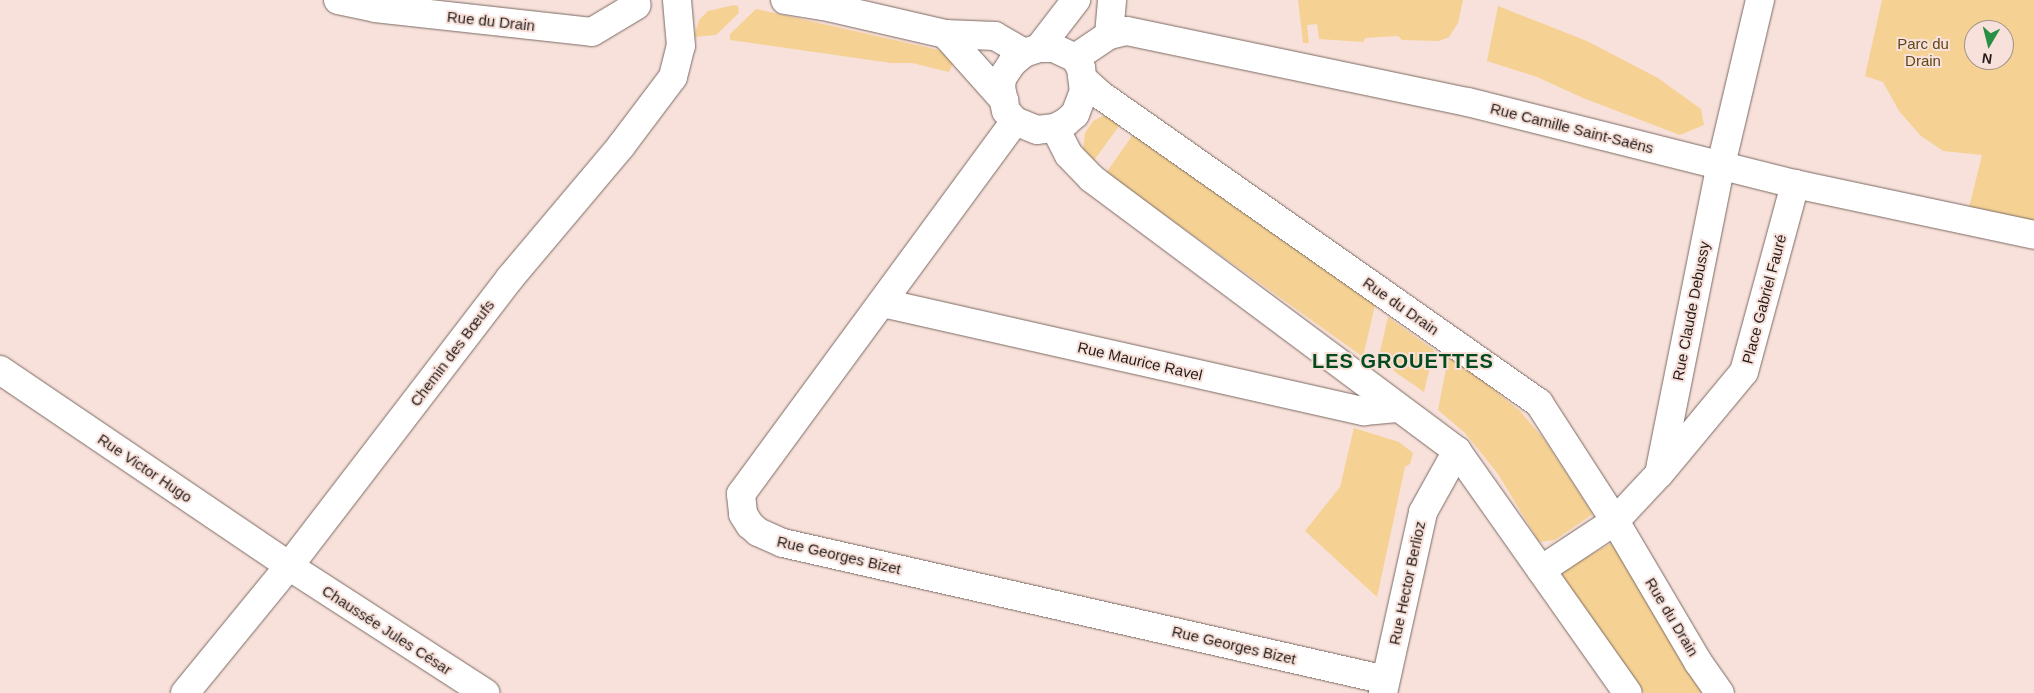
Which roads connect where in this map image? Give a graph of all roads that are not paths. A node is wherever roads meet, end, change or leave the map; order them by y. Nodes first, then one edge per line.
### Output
1 (338, 0) edge
2 (677, 0) edge
3 (785, 0) edge
4 (1076, 0) edge
5 (1112, 0) edge
6 (1760, 0) edge
7 (636, 3) edge
8 (821, 3) edge
9 (945, 34) junction
10 (1109, 35) junction
11 (1031, 50) junction
12 (1080, 69) junction
13 (1009, 111) junction
14 (1055, 128) junction
15 (1721, 165) junction
16 (1795, 184) junction
17 (2034, 236) edge
18 (883, 303) junction
19 (0, 370) edge
20 (1397, 408) junction
21 (1457, 452) junction
22 (1659, 474) junction
23 (1615, 521) junction
24 (289, 566) junction
25 (1541, 570) junction
26 (1385, 686) edge
27 (185, 693) edge
28 (485, 693) edge
29 (1628, 693) edge
30 (1720, 693) edge

1 - 7 street, Rue du Drain
2 - 7 street
2 - 24 street, Chemin des Bœufs
3 - 8 street
4 - 11 street
5 - 10 street
6 - 15 street, Rue Claude Debussy
8 - 9 street
9 - 11 street
9 - 13 street
10 - 12 street
10 - 15 street, Rue Camille Saint-Saëns
11 - 12 street
11 - 13 street
12 - 14 street
12 - 23 street, Rue du Drain
13 - 14 street
13 - 18 street, Rue Georges Bizet
14 - 20 street
15 - 16 street, Rue Camille Saint-Saëns
15 - 22 street, Rue Claude Debussy
16 - 17 street, Rue Camille Saint-Saëns
16 - 22 street, Place Gabriel Fauré
18 - 20 street, Rue Maurice Ravel
18 - 26 street, Rue Georges Bizet
19 - 24 street, Rue Victor Hugo
20 - 21 street
21 - 25 street
21 - 26 street, Rue Hector Berlioz
22 - 23 street
23 - 25 street
23 - 30 street, Rue du Drain
24 - 27 street, Chemin des Bœufs
24 - 28 street, Chaussée Jules César
25 - 29 street

